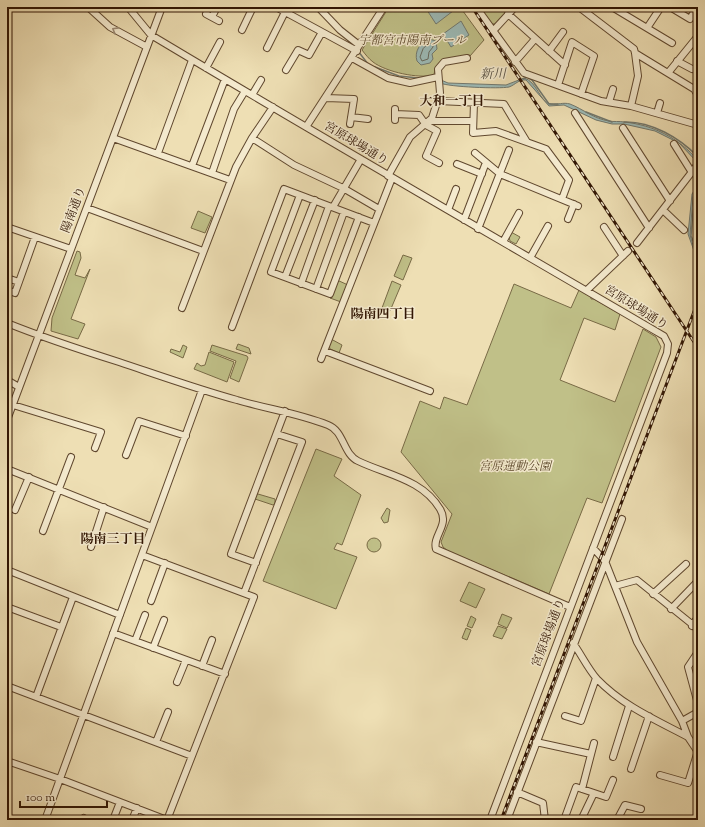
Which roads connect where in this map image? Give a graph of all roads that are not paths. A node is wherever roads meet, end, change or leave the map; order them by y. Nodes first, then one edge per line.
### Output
1 (88, 7) edge
2 (128, 7) edge
3 (162, 7) edge
4 (217, 7) edge
5 (253, 7) edge
6 (276, 7) edge
7 (318, 7) edge
8 (384, 7) edge
9 (476, 7) edge
10 (515, 7) edge
11 (612, 7) edge
12 (661, 7) edge
13 (670, 7) edge
14 (697, 7) edge
15 (581, 8) edge
16 (285, 12) junction
17 (206, 14) dead end
18 (508, 14) junction
19 (212, 17) junction
20 (219, 21) dead end
21 (647, 28) junction
22 (242, 30) dead end
23 (493, 31) junction
24 (322, 32) junction
25 (563, 32) dead end
26 (151, 35) junction
27 (698, 36) edge
28 (535, 39) junction
29 (220, 42) dead end
30 (672, 43) dead end
31 (147, 47) junction
32 (267, 48) dead end
33 (358, 48) junction
34 (549, 51) junction
35 (635, 53) junction
36 (352, 58) junction
37 (467, 58) dead end
38 (192, 60) junction
39 (677, 61) junction
40 (515, 62) junction
41 (564, 65) junction
42 (206, 68) junction
43 (692, 69) dead end
44 (286, 70) dead end
45 (668, 74) junction
46 (438, 77) junction
47 (225, 79) junction
48 (261, 80) dead end
49 (558, 85) junction
50 (613, 89) dead end
51 (245, 91) junction
52 (581, 94) junction
53 (252, 95) junction
54 (698, 95) edge
55 (326, 98) junction
56 (438, 101) junction
57 (610, 102) junction
58 (660, 102) dead end
59 (474, 103) junction
60 (631, 106) junction
61 (273, 107) junction
62 (575, 113) dead end
63 (657, 113) junction
64 (395, 114) dead end
65 (351, 117) junction
66 (368, 119) dead end
67 (473, 121) junction
68 (427, 123) junction
69 (350, 124) dead end
70 (698, 125) edge
71 (306, 127) junction
72 (623, 128) dead end
73 (113, 138) junction
74 (252, 138) junction
75 (527, 142) junction
76 (674, 144) dead end
77 (509, 150) dead end
78 (158, 153) junction
79 (475, 153) dead end
80 (361, 159) junction
81 (439, 163) dead end
82 (457, 164) dead end
83 (698, 164) edge
84 (485, 165) dead end
85 (192, 166) junction
86 (691, 171) junction
87 (212, 173) junction
88 (482, 174) junction
89 (499, 174) junction
90 (390, 177) junction
91 (230, 180) junction
92 (344, 188) junction
93 (456, 189) dead end
94 (300, 195) junction
95 (562, 199) junction
96 (315, 200) junction
97 (670, 201) junction
98 (331, 207) junction
99 (87, 208) junction
100 (379, 209) junction
101 (448, 210) junction
102 (663, 210) junction
103 (344, 212) junction
104 (519, 213) dead end
105 (359, 218) junction
106 (568, 219) dead end
107 (464, 220) junction
108 (374, 223) junction
109 (548, 226) dead end
110 (7, 227) edge
111 (604, 227) dead end
112 (649, 228) junction
113 (478, 229) junction
114 (684, 230) dead end
115 (35, 237) junction
116 (503, 242) junction
117 (637, 243) tunnel mouth
118 (71, 249) junction
119 (203, 251) junction
120 (628, 251) tunnel mouth
121 (623, 256) junction
122 (530, 258) junction
123 (285, 277) junction
124 (7, 278) edge
125 (19, 282) junction
126 (301, 284) junction
127 (316, 289) junction
128 (7, 290) edge
129 (587, 290) junction
130 (182, 308) dead end
131 (7, 323) edge
132 (232, 327) dead end
133 (38, 336) junction
134 (324, 351) junction
135 (321, 359) dead end
136 (7, 380) edge
137 (20, 387) junction
138 (202, 390) junction
139 (430, 391) dead end
140 (13, 405) junction
141 (285, 412) junction
142 (7, 420) edge
143 (277, 434) junction
144 (186, 436) junction
145 (95, 448) dead end
146 (126, 455) dead end
147 (71, 457) dead end
148 (7, 469) edge
149 (28, 477) junction
150 (58, 489) junction
151 (104, 507) junction
152 (15, 510) dead end
153 (622, 519) dead end
154 (152, 526) junction
155 (43, 531) dead end
156 (91, 547) dead end
157 (592, 548) junction
158 (142, 555) junction
159 (605, 561) junction
160 (256, 563) junction
161 (165, 564) junction
162 (686, 564) dead end
163 (7, 570) edge
164 (698, 581) edge
165 (615, 586) junction
166 (244, 593) junction
167 (653, 594) junction
168 (73, 597) junction
169 (151, 601) dead end
170 (7, 607) edge
171 (570, 607) junction
172 (671, 609) junction
173 (120, 615) junction
174 (145, 615) dead end
175 (698, 617) edge
176 (164, 620) dead end
177 (61, 627) junction
178 (695, 627) edge
179 (113, 633) junction
180 (212, 640) dead end
181 (135, 641) junction
182 (573, 643) junction
183 (153, 648) junction
184 (698, 652) edge
185 (186, 660) junction
186 (202, 666) junction
187 (225, 674) junction
188 (596, 678) junction
189 (178, 682) dead end
190 (7, 686) edge
191 (36, 697) junction
192 (698, 704) edge
193 (629, 706) junction
194 (168, 712) dead end
195 (698, 712) edge
196 (84, 715) junction
197 (564, 716) dead end
198 (649, 716) junction
199 (682, 721) junction
200 (688, 737) junction
201 (156, 742) junction
202 (536, 742) junction
203 (594, 743) dead end
204 (698, 751) edge
205 (591, 754) junction
206 (192, 756) junction
207 (614, 757) dead end
208 (7, 761) edge
209 (630, 769) dead end
210 (660, 774) dead end
211 (60, 779) junction
212 (613, 780) dead end
213 (582, 789) junction
214 (517, 792) junction
215 (594, 793) junction
216 (120, 802) junction
217 (137, 808) junction
218 (641, 809) dead end
219 (660, 819) dead end
220 (45, 820) edge
221 (113, 820) edge
222 (132, 820) edge
223 (167, 820) edge
224 (490, 820) edge
225 (506, 820) edge
226 (545, 820) edge
227 (564, 820) edge
228 (581, 820) edge
229 (617, 820) edge
230 (675, 820) edge

31 -> 1 street
2 - 26 street, 宮原球場通り
3 - 26 street, 陽南通り
4 - 19 street
5 - 22 street
6 - 16 street
7 - 33 street
8 - 33 street
9 - 23 street
10 - 18 street
11 - 21 street
12 - 21 street
13 - 14 street
15 - 35 street
16 - 24 street
16 - 32 street
17 - 19 street
18 - 23 street
18 - 28 street
19 - 20 street
21 - 30 street
23 - 40 street
24 - 33 street
24 - 44 street
25 - 34 street
26 - 31 street, 陽南通り
26 - 38 street, 宮原球場通り
27 - 39 street
28 - 34 street
28 - 40 street
29 - 42 street
31 - 73 street, 陽南通り
33 - 36 street
34 - 41 street
35 - 45 street
35 - 60 street
36 - 46 street
36 - 55 street
37 - 46 street
38 - 42 street, 宮原球場通り
38 - 78 street
39 - 43 street
39 - 45 street
40 - 49 street
41 - 49 street
41 - 52 street
42 - 47 street, 宮原球場通り
45 - 54 street
46 - 56 street
47 - 51 street, 宮原球場通り
47 - 85 street
48 - 53 street
49 - 52 street
50 - 57 street
51 - 53 street, 宮原球場通り
51 - 87 street
52 - 57 street
53 - 61 street, 宮原球場通り
55 - 65 street
55 - 71 street
56 - 59 street
56 - 68 street
57 - 60 street
58 - 63 street
59 - 67 street
59 - 75 street
60 - 63 street
61 - 71 street, 宮原球場通り
61 - 74 street
62 - 112 street
63 - 70 street
64 - 68 street
65 - 66 street
65 - 69 street
67 - 68 street
67 - 75 street
68 - 81 street
68 - 90 street
71 - 80 street, 宮原球場通り
72 - 97 street
73 - 78 street
73 - 99 street, 陽南通り
74 - 91 street
74 - 92 street
75 - 95 street
76 - 86 street
77 - 89 street
78 - 85 street
79 - 89 street
80 - 90 street, 宮原球場通り
80 - 92 street
82 - 88 street
83 - 86 street
84 - 88 street
85 - 87 street
86 - 97 street
87 - 91 street
88 - 107 street
89 - 95 street
89 - 113 street
90 - 100 street
90 - 101 street, 宮原球場通り
91 - 119 street
92 - 98 street
92 - 100 street
93 - 101 street
94 - 96 street
94 - 123 street
94 - 132 street
95 - 106 street
96 - 98 street
96 - 123 street
97 - 102 street
98 - 103 street
98 - 126 street
99 - 118 street, 陽南通り
99 - 119 street
100 - 108 street
101 - 107 street, 宮原球場通り
102 - 112 street
102 - 114 street
103 - 105 street
103 - 127 street
104 - 116 street
105 - 108 street
105 - 127 street
107 - 113 street, 宮原球場通り
108 - 134 street
109 - 122 street
110 - 115 street
111 - 121 street
112 - 117 street
113 - 116 street, 宮原球場通り
115 - 118 street
115 - 125 street
116 - 122 street, 宮原球場通り
118 - 133 street, 陽南通り
119 - 130 street
120 - 121 street
121 - 129 street
122 - 129 street, 宮原球場通り
123 - 126 street
124 - 125 street
125 - 128 street
126 - 127 street
129 - 157 street, 宮原球場通り
131 - 133 street
133 - 137 street, 陽南通り
133 - 138 street
134 - 135 street
134 - 139 street
136 - 137 street
137 - 140 street, 陽南通り
138 - 141 street
138 - 144 street
140 - 142 street, 陽南通り
140 - 145 street
141 - 143 street
141 - 171 street
143 - 160 street
143 - 160 street
144 - 146 street
144 - 154 street
147 - 150 street
148 - 149 street
149 - 150 street
149 - 152 street
150 - 151 street
150 - 155 street
151 - 154 street
151 - 156 street
153 - 159 street
154 - 158 street
157 - 159 street
157 - 171 street, 宮原球場通り
158 - 161 street
158 - 173 street
159 - 165 street
159 - 182 street
160 - 166 street
161 - 166 street
161 - 169 street
162 - 167 street
163 - 168 street
164 - 172 street
165 - 167 street
165 - 199 street
166 - 187 street
167 - 172 street
168 - 173 street
168 - 177 street
170 - 177 street
171 - 224 street, 宮原球場通り
172 - 178 street
173 - 179 street
174 - 181 street
175 - 178 street
176 - 183 street
177 - 191 street
179 - 181 street
179 - 196 street
180 - 186 street
181 - 183 street
182 - 188 street
182 - 202 street
183 - 185 street
184 - 192 street
185 - 186 street
185 - 189 street
186 - 187 street
187 - 206 street
188 - 193 street
188 - 197 street
190 - 191 street
191 - 196 street
193 - 198 street
193 - 207 street
194 - 201 street
195 - 199 street
196 - 201 street
196 - 211 street
198 - 200 street
198 - 209 street
199 - 200 street
200 - 204 street
201 - 206 street
202 - 205 street
202 - 214 street
203 - 205 street
204 - 210 street
205 - 213 street
206 - 223 street
208 - 211 street
211 - 216 street
211 - 220 street
212 - 215 street
213 - 215 street
213 - 227 street
214 - 225 street
214 - 226 street
215 - 228 street
216 - 217 street
216 - 221 street
217 - 222 street
217 - 223 street
218 - 229 street
219 - 230 street

